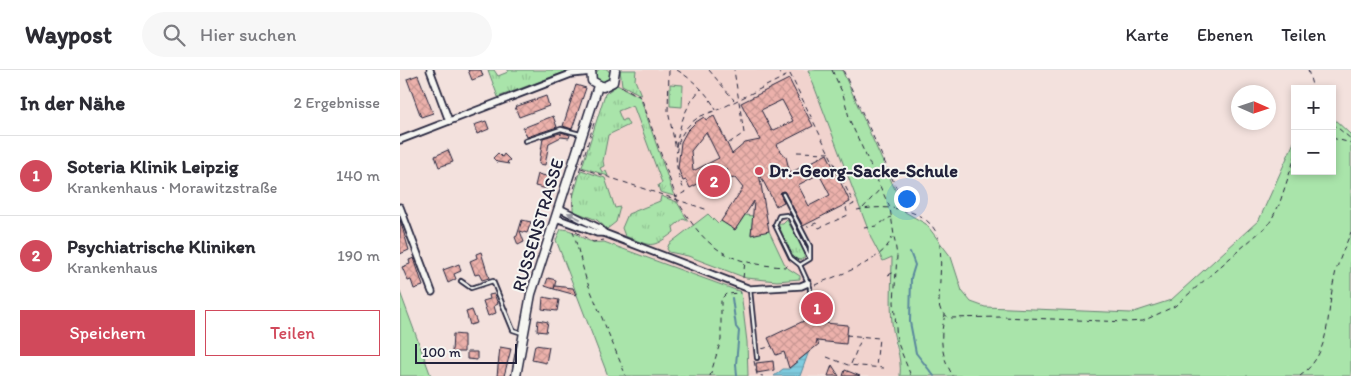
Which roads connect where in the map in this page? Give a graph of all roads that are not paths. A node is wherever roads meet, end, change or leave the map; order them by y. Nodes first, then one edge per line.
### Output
1 (430, 70) edge
2 (615, 70) edge
3 (591, 71) edge
4 (598, 86) junction
5 (449, 121) junction
6 (582, 135) junction
7 (400, 140) edge
8 (526, 141) dead end
9 (782, 194) dead end
10 (400, 207) edge
11 (559, 208) junction
12 (556, 218) junction
13 (604, 233) junction
14 (810, 259) junction
15 (800, 265) junction
16 (461, 281) dead end
17 (809, 285) junction
18 (750, 289) junction
19 (432, 292) dead end
20 (810, 304) dead end
21 (523, 334) junction
22 (757, 358) road end
23 (516, 376) edge

1 - 5 street
2 - 4 street
3 - 4 street
3 - 5 street
4 - 6 street, RUSSENSTRASSE
5 - 7 street
6 - 8 lane
6 - 11 street, RUSSENSTRASSE
9 - 14 lane
10 - 19 street
11 - 12 street, RUSSENSTRASSE
13 -> 11 street
12 - 13 street
12 - 21 street, RUSSENSTRASSE
13 - 18 street
14 - 15 lane
14 - 15 lane
15 - 17 lane
16 - 21 lane
17 - 18 street
17 - 20 lane
18 - 22 lane
21 - 23 street, RUSSENSTRASSE

